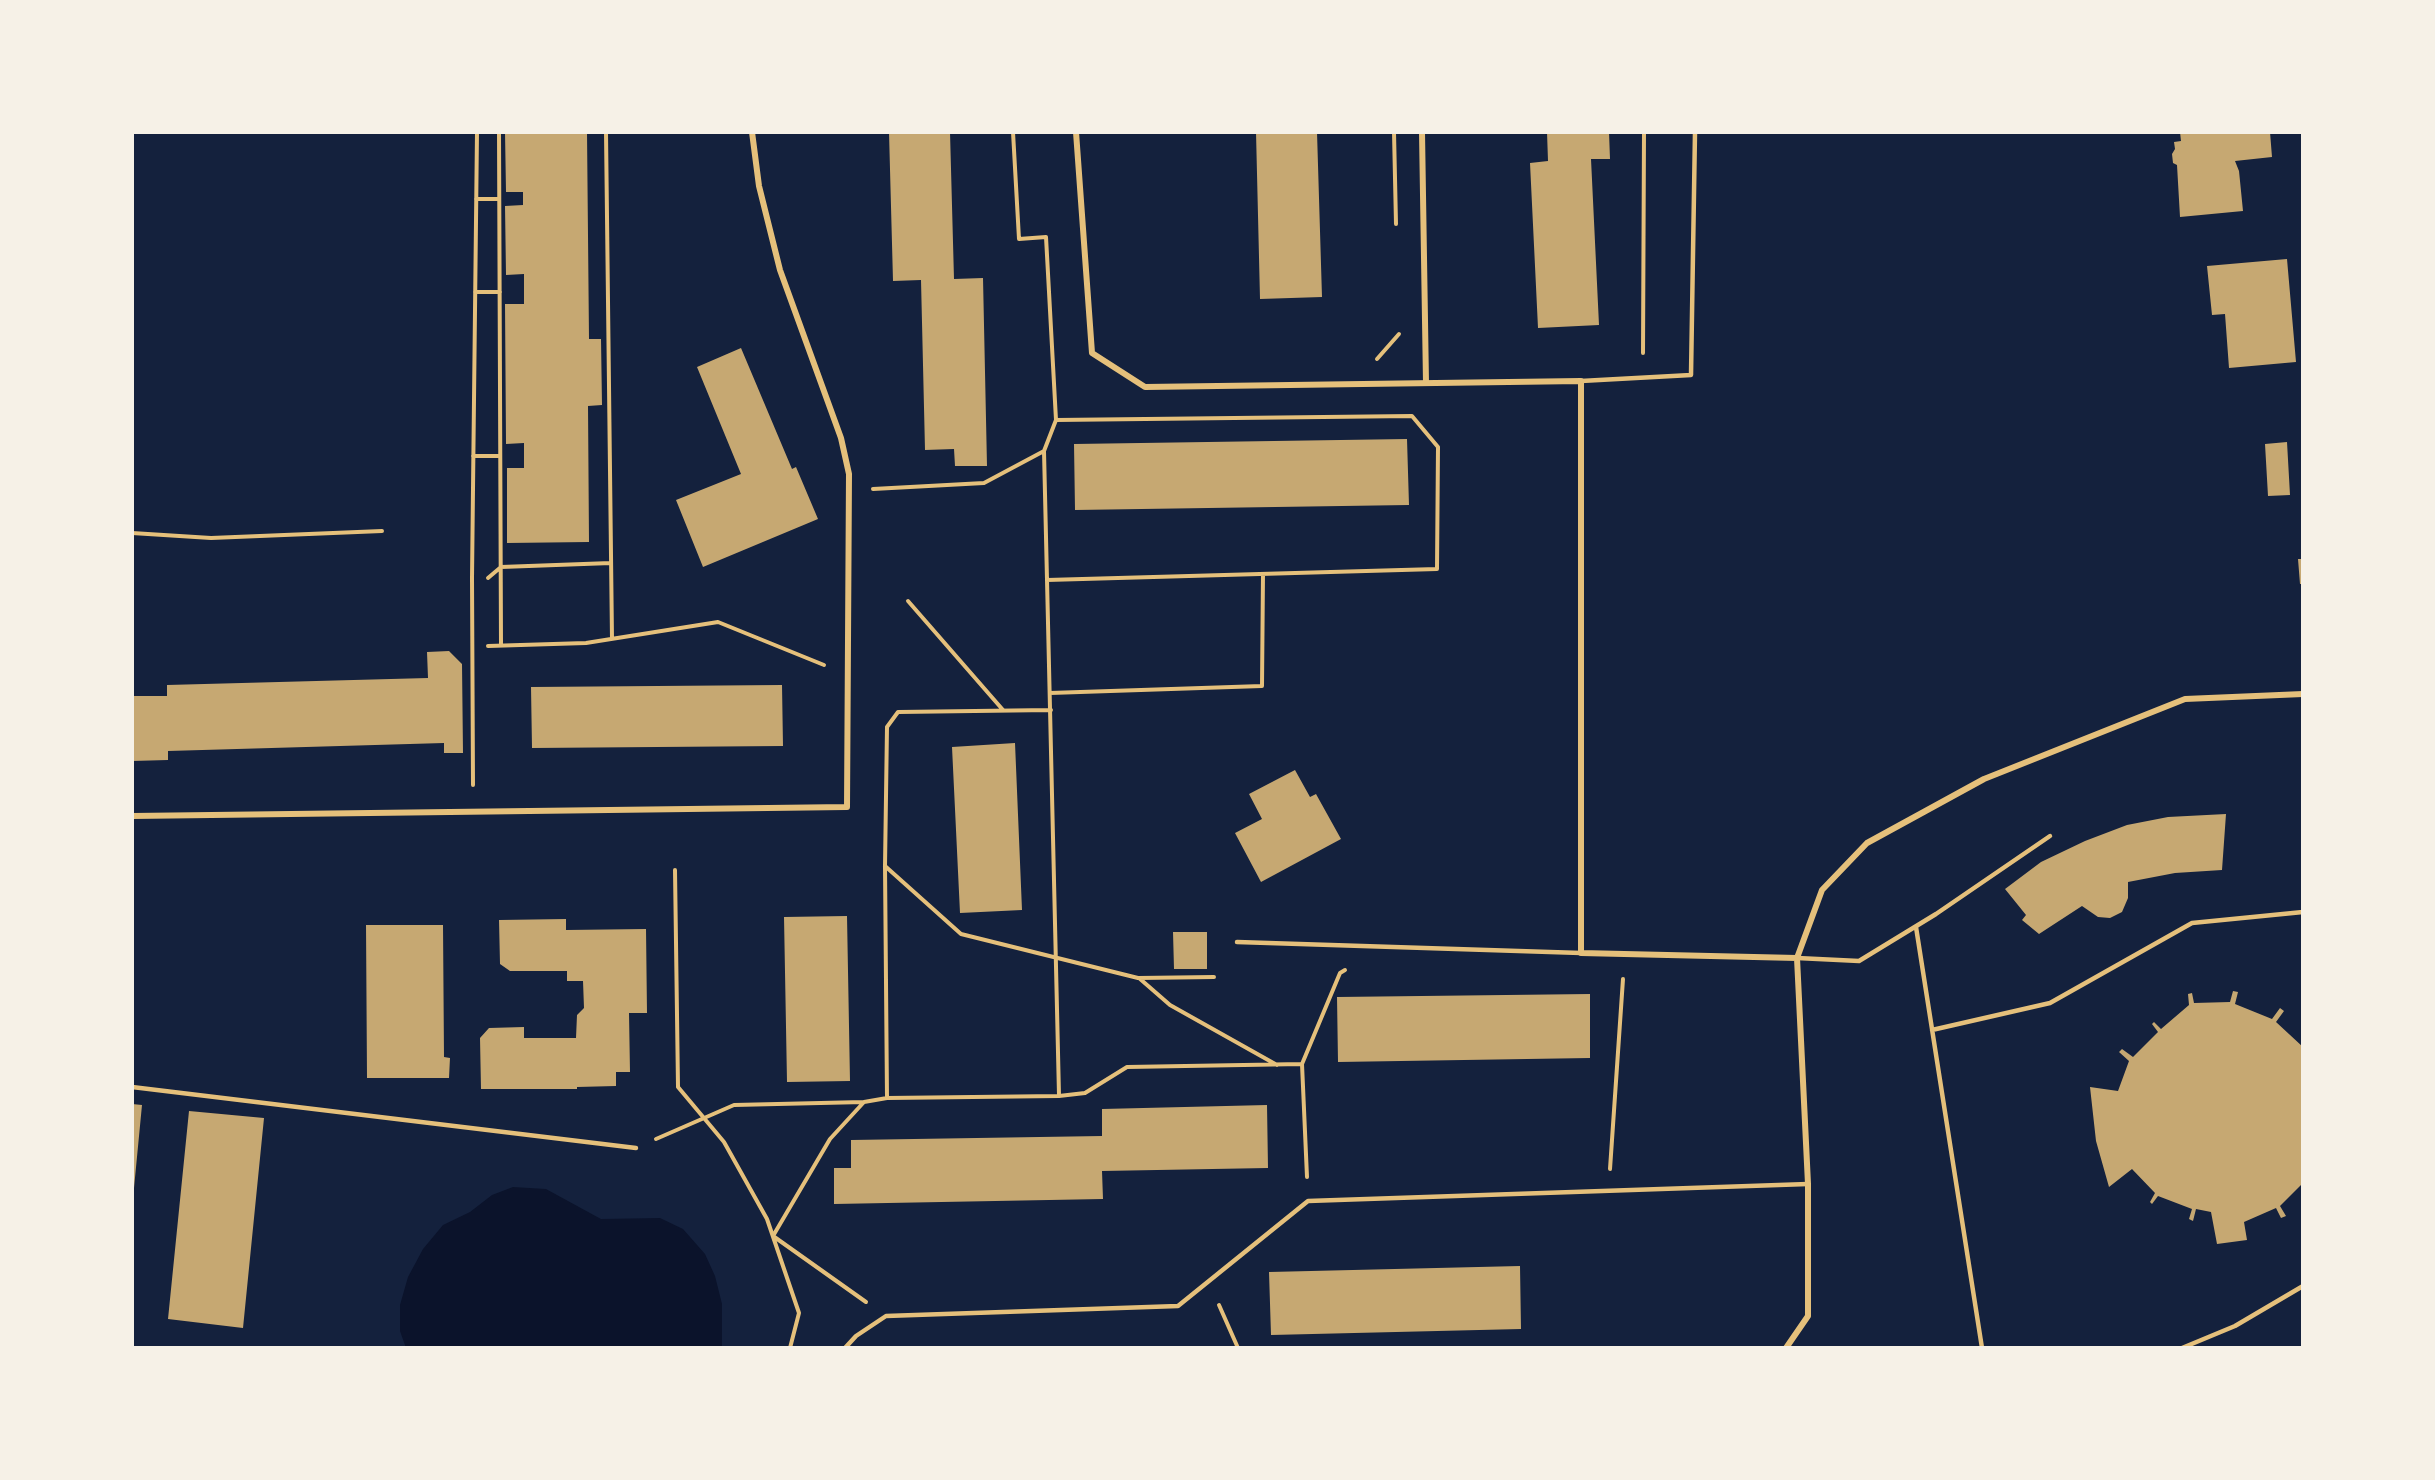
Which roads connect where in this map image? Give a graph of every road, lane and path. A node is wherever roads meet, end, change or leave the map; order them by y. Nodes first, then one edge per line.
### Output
1 (477, 132) edge
2 (499, 132) edge
3 (606, 132) edge
4 (752, 132) edge
5 (1076, 132) edge
6 (1394, 132) edge
7 (1422, 132) edge
8 (1644, 132) edge
9 (1695, 132) edge
10 (476, 199) junction
11 (499, 199) junction
12 (1396, 234) dead end
13 (475, 292) junction
14 (500, 292) junction
15 (1399, 325) dead end
16 (1425, 332) junction
17 (1399, 336) junction
18 (1643, 357) dead end
19 (1366, 359) dead end
20 (1581, 381) junction
21 (1426, 383) junction
22 (1056, 420) dead end
23 (1044, 451) junction
24 (473, 456) junction
25 (500, 456) junction
26 (849, 490) junction
27 (382, 531) dead end
28 (132, 533) edge
29 (611, 563) junction
30 (501, 567) junction
31 (1437, 568) dead end
32 (1263, 573) junction
33 (488, 578) dead end
34 (1047, 580) junction
35 (908, 601) dead end
36 (612, 639) junction
37 (501, 645) junction
38 (488, 646) dead end
39 (831, 667) dead end
40 (1050, 693) junction
41 (2303, 694) edge
42 (1003, 710) junction
43 (1051, 710) junction
44 (473, 785) dead end
45 (132, 816) edge
46 (2050, 836) dead end
47 (885, 866) junction
48 (675, 870) dead end
49 (2303, 912) edge
50 (1916, 927) junction
51 (1237, 942) dead end
52 (1581, 952) junction
53 (1625, 954) junction
54 (1056, 958) junction
55 (1797, 958) junction
56 (1349, 967) dead end
57 (1214, 977) dead end
58 (1138, 978) junction
59 (1932, 1030) junction
60 (1302, 1064) junction
61 (1277, 1065) junction
62 (132, 1088) edge
63 (1059, 1096) junction
64 (887, 1098) junction
65 (864, 1102) junction
66 (704, 1118) junction
67 (636, 1148) joint
68 (1808, 1184) junction
69 (1608, 1191) junction
70 (1308, 1201) junction
71 (773, 1236) junction
72 (1208, 1281) junction
73 (2303, 1286) edge
74 (886, 1316) junction
75 (1790, 1347) edge
76 (790, 1348) edge
77 (845, 1348) edge
78 (1238, 1348) edge
79 (1982, 1348) edge
80 (2182, 1348) edge

1 - 10 path
2 - 11 path
3 - 29 path
4 - 26 street
5 - 21 street
6 - 12 path
7 - 16 street
8 - 18 path
9 - 20 lane
10 - 11 path
10 - 13 path
11 - 14 path
13 - 14 path
13 - 24 path
14 - 25 path
15 - 17 path
16 - 17 path
16 - 21 street
17 - 19 path
20 - 21 street
20 - 52 street
22 - 23 path
23 - 26 path
23 - 34 path
24 - 25 path
24 - 44 path
25 - 30 path
26 - 45 street
27 - 28 path
29 - 30 path
29 - 36 path
30 - 33 path
30 - 37 path
31 - 32 path
32 - 34 path
32 - 40 path
34 - 40 path
35 - 42 path
36 - 37 path
36 - 39 path
37 - 38 path
40 - 43 path
41 - 55 street
42 - 43 path
42 - 47 path
43 - 54 path
46 - 50 lane
47 - 54 path
47 - 64 path
48 - 66 path
49 - 59 lane
50 - 55 lane
50 - 59 lane
51 - 52 lane
52 - 53 street
53 - 55 street
53 - 69 path
54 - 58 path
54 - 63 path
55 - 68 street
56 - 60 path
57 - 58 path
58 - 61 path
59 - 79 lane
60 - 61 path
60 - 70 path
61 - 63 path
62 - 67 lane
63 - 64 path
64 - 65 path
65 - 66 path
65 - 71 path
66 - 67 path
66 - 71 path
68 - 69 lane
68 - 75 street
69 - 70 lane
70 - 72 lane
71 - 74 path
71 - 76 path
72 - 74 lane
72 - 78 path
73 - 80 lane
74 - 77 lane

